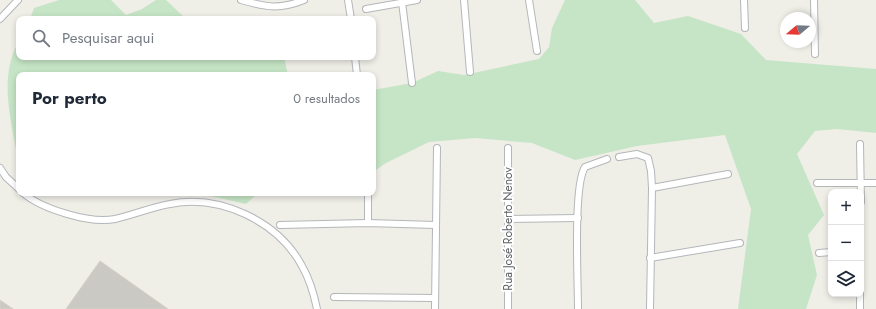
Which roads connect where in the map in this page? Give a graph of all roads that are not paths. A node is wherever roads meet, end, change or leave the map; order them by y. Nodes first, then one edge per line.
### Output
1 (18, 0) edge
2 (241, 0) edge
3 (304, 0) edge
4 (348, 0) edge
5 (417, 0) edge
6 (464, 0) edge
7 (529, 0) edge
8 (744, 0) edge
9 (814, 0) edge
10 (402, 2) junction
11 (366, 9) dead end
12 (351, 16) edge
13 (0, 19) edge
14 (745, 28) dead end
15 (537, 51) dead end
16 (815, 54) dead end
17 (355, 60) edge
18 (357, 72) edge
19 (470, 72) dead end
20 (412, 83) dead end
21 (860, 144) dead end
22 (437, 148) dead end
23 (508, 148) dead end
24 (619, 157) dead end
25 (607, 159) dead end
26 (0, 168) edge
27 (728, 174) dead end
28 (817, 183) dead end
29 (861, 183) junction
30 (876, 183) edge
31 (16, 186) edge
32 (652, 188) junction
33 (861, 189) edge
34 (28, 196) edge
35 (368, 196) edge
36 (578, 218) junction
37 (508, 219) junction
38 (368, 223) junction
39 (280, 225) dead end
40 (435, 225) junction
41 (740, 243) dead end
42 (828, 252) edge
43 (819, 253) dead end
44 (650, 258) junction
45 (334, 297) dead end
46 (860, 297) edge
47 (435, 298) junction
48 (318, 309) edge
49 (436, 309) edge
50 (508, 309) edge
51 (578, 309) edge
52 (650, 309) edge
53 (860, 309) edge

1 - 13 street
2 - 3 street
4 - 12 street
5 - 10 street
6 - 19 street
7 - 15 street
8 - 14 street
9 - 16 street
10 - 11 street
10 - 20 street
17 - 18 street
21 - 29 street
22 - 40 street
23 - 37 street, Rua José Roberto Nenov
24 - 32 street
25 - 36 street
26 - 31 street
27 - 32 street
28 - 29 street
29 - 30 street
29 - 33 street
32 - 44 street
34 - 48 street
35 - 38 street
36 - 37 street
36 - 51 street
37 - 50 street, Rua José Roberto Nenov
38 - 39 street
38 - 40 street
40 - 47 street
41 - 44 street
42 - 43 street
44 - 52 street
45 - 47 street
46 - 53 street
47 - 49 street

